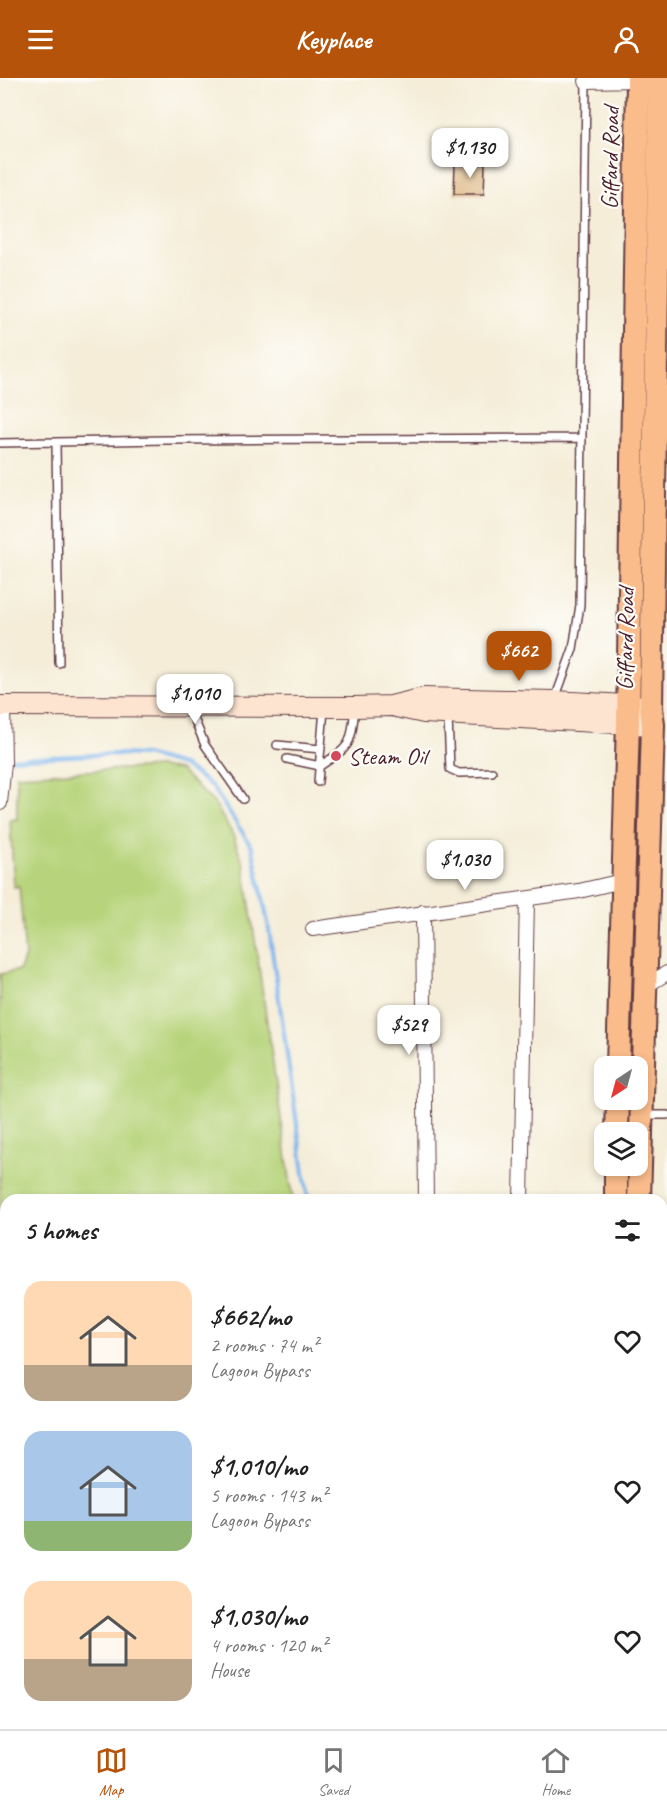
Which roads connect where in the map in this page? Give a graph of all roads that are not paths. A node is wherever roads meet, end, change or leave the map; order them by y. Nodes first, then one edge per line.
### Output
1 (645, 79) edge
2 (586, 80) edge
3 (663, 196) edge
4 (582, 438) junction
5 (56, 442) junction
6 (0, 443) edge
7 (59, 663) dead end
8 (554, 701) junction
9 (653, 701) junction
10 (1, 706) edge
11 (189, 706) junction
12 (390, 706) junction
13 (324, 707) junction
14 (355, 707) junction
15 (448, 714) junction
16 (627, 714) junction
17 (277, 745) dead end
18 (321, 749) junction
19 (287, 759) dead end
20 (320, 766) junction
21 (492, 772) dead end
22 (318, 783) dead end
23 (243, 799) dead end
24 (0, 803) edge
25 (622, 881) junction
26 (527, 899) junction
27 (423, 912) junction
28 (313, 929) dead end
29 (667, 973) edge
30 (644, 987) junction
31 (618, 1056) edge
32 (641, 1115) junction
33 (667, 1115) edge
34 (616, 1176) edge
35 (426, 1194) edge
36 (521, 1194) edge
37 (616, 1194) edge
38 (639, 1194) edge

1 - 2 street
1 - 3 main road, Giffard Road
1 - 16 main road, Giffard Road
2 - 4 lane
3 - 9 main road, Giffard Road
4 - 5 lane
4 - 8 lane
5 - 6 lane
5 - 7 lane
8 - 12 street
8 - 16 street
9 - 16 street
9 - 30 main road, Giffard Road
10 - 11 street
10 - 24 street
11 - 13 street
11 - 23 lane
12 - 14 street
12 - 15 street
13 - 14 street
13 - 18 lane
14 - 20 lane
15 - 16 street
15 - 21 lane
16 - 25 main road, Giffard Road
17 - 18 lane
18 - 20 lane
19 - 20 lane
20 - 22 lane
25 - 26 street
25 - 31 main road, Giffard Road
26 - 27 street
26 - 36 street
27 - 28 street
27 - 35 street
29 - 30 street
30 - 32 main road, Giffard Road
32 - 33 lane
32 - 38 main road, Giffard Road
34 - 37 main road

